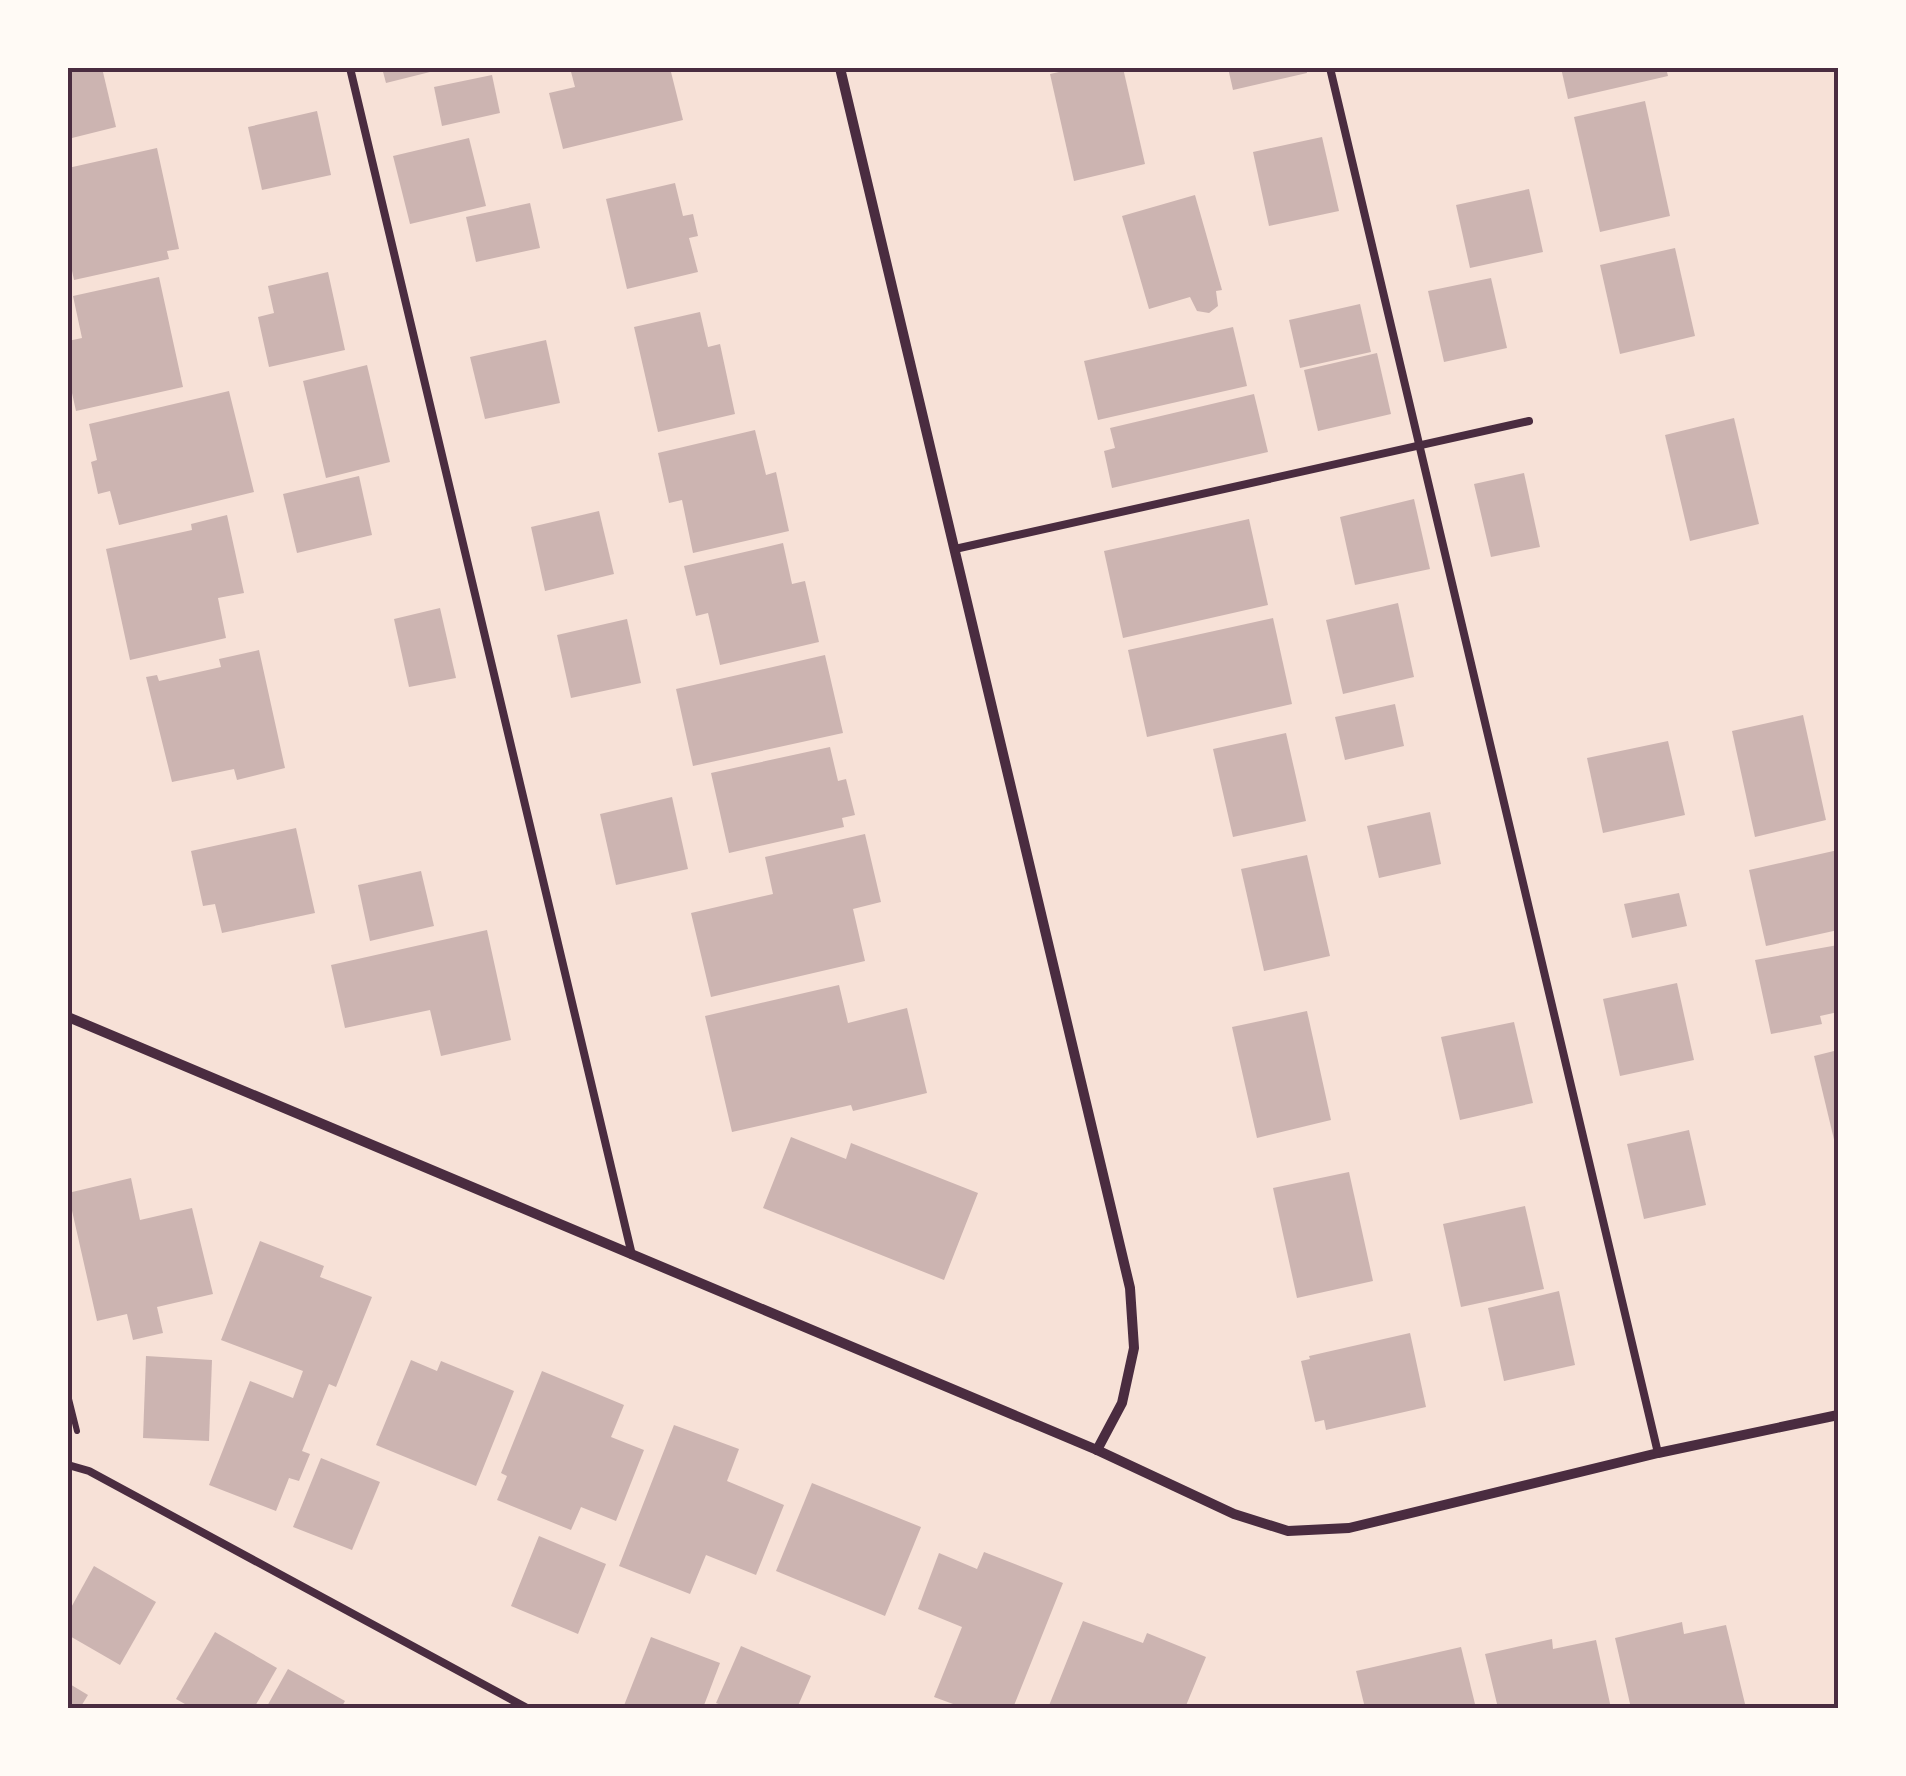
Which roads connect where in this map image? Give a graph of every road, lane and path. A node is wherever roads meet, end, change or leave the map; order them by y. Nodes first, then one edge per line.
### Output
1 (350, 68) edge
2 (840, 68) edge
3 (1330, 68) edge
4 (1530, 420) dead end
5 (1420, 446) junction
6 (955, 549) junction
7 (68, 1016) edge
8 (632, 1254) junction
9 (1838, 1415) edge
10 (1097, 1450) junction
11 (1658, 1454) junction
12 (68, 1464) edge
13 (526, 1708) edge

1 - 8 lane
2 - 6 street
3 - 5 lane
4 - 5 lane
5 - 6 lane
5 - 11 lane
6 - 10 street
7 - 8 street
8 - 10 street
9 - 11 street
10 - 11 street
12 - 13 lane

